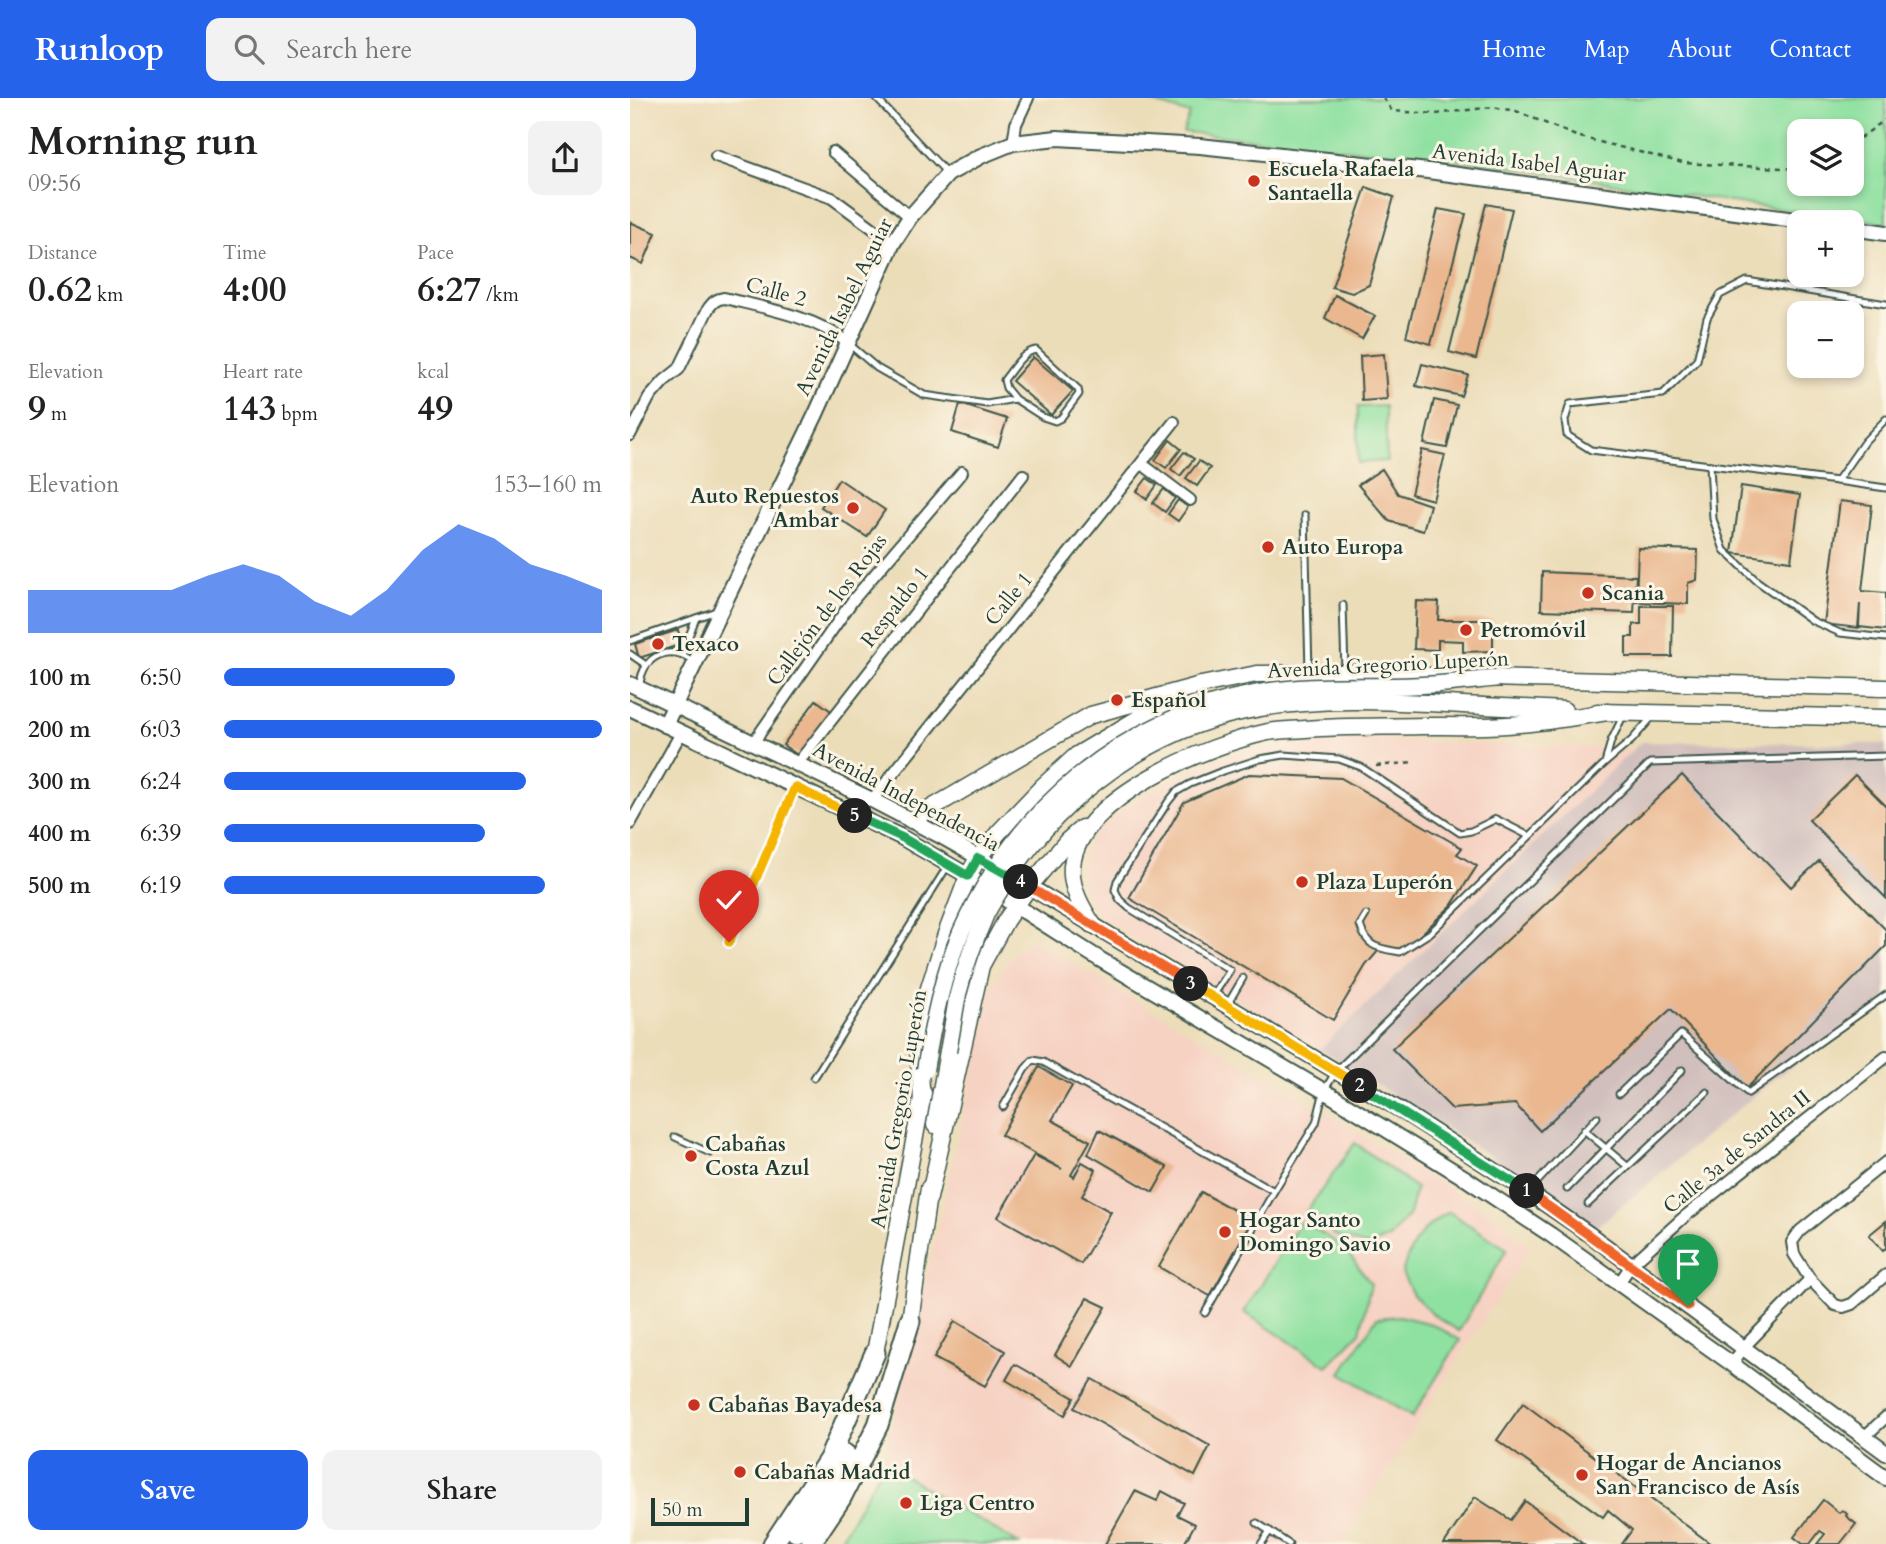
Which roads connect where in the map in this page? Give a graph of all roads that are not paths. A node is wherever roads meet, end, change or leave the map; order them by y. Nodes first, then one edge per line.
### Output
1 (876, 98) edge
2 (1028, 98) edge
3 (1013, 143) junction
4 (833, 152) dead end
5 (716, 156) dead end
6 (948, 174) junction
7 (911, 217) junction
8 (1787, 219) edge
9 (1864, 230) edge
10 (1886, 233) edge
11 (893, 243) junction
12 (1886, 304) edge
13 (847, 342) junction
14 (1015, 399) junction
15 (1886, 419) edge
16 (1174, 422) dead end
17 (630, 435) edge
18 (1142, 464) junction
19 (1710, 465) junction
20 (962, 472) dead end
21 (1023, 475) dead end
22 (1837, 481) junction
23 (1886, 488) edge
24 (1190, 500) dead end
25 (1305, 515) dead end
26 (1343, 605) dead end
27 (721, 610) junction
28 (696, 618) junction
29 (1886, 638) edge
30 (630, 641) edge
31 (630, 654) edge
32 (688, 659) junction
33 (646, 665) junction
34 (1345, 673) junction
35 (1309, 674) junction
36 (1501, 678) junction
37 (1202, 685) junction
38 (635, 687) edge
39 (1886, 688) edge
40 (674, 705) junction
41 (630, 708) edge
42 (1607, 712) junction
43 (1625, 713) junction
44 (1655, 714) junction
45 (1886, 718) edge
46 (665, 725) junction
47 (681, 733) junction
48 (753, 743) junction
49 (1886, 756) edge
50 (1605, 763) junction
51 (797, 764) junction
52 (795, 787) junction
53 (872, 800) junction
54 (1099, 814) junction
55 (911, 820) junction
56 (630, 824) edge
57 (1530, 836) junction
58 (978, 858) junction
59 (949, 864) junction
60 (968, 876) junction
61 (1029, 887) junction
62 (1016, 906) junction
63 (1366, 915) dead end
64 (1093, 925) junction
65 (729, 942) dead end
66 (1243, 978) dead end
67 (1886, 995) edge
68 (1212, 997) junction
69 (1227, 1006) junction
70 (1886, 1058) edge
71 (1682, 1069) dead end
72 (1336, 1071) junction
73 (814, 1079) dead end
74 (1324, 1091) junction
75 (1707, 1092) dead end
76 (1619, 1094) dead end
77 (922, 1101) junction
78 (1003, 1107) dead end
79 (1597, 1117) dead end
80 (1584, 1130) junction
81 (675, 1137) dead end
82 (1606, 1148) junction
83 (710, 1153) dead end
84 (1886, 1162) edge
85 (1627, 1166) junction
86 (1567, 1189) dead end
87 (1274, 1191) junction
88 (1528, 1192) junction
89 (929, 1198) junction
90 (1588, 1204) dead end
91 (1632, 1264) junction
92 (1886, 1275) edge
93 (1810, 1279) junction
94 (1619, 1283) junction
95 (1205, 1312) dead end
96 (910, 1321) junction
97 (1744, 1347) junction
98 (875, 1353) junction
99 (1732, 1364) junction
100 (1886, 1417) edge
101 (1864, 1437) junction
102 (1886, 1453) edge
103 (1886, 1478) edge
104 (821, 1513) junction
105 (1257, 1523) dead end
106 (1270, 1531) junction
107 (774, 1544) edge
108 (787, 1544) edge
109 (810, 1544) edge
110 (824, 1544) edge
111 (1261, 1544) edge
112 (1289, 1544) edge

1 - 6 lane
2 - 3 street
3 - 6 main road, Avenida Isabel Aguiar
3 - 8 main road, Avenida Isabel Aguiar
4 - 7 street
5 - 11 street
6 - 7 main road, Avenida Isabel Aguiar
7 - 11 main road, Avenida Isabel Aguiar
9 - 10 main road
11 - 13 main road, Avenida Isabel Aguiar
12 - 19 lane
13 - 14 lane, Calle 2
13 - 17 street, Calle 2
13 - 27 main road, Avenida Isabel Aguiar
14 - 14 lane
15 - 22 lane
16 - 18 street, Calle 1
18 - 24 street
18 - 53 street, Calle 1
19 - 22 lane
19 - 29 lane
20 - 48 street, Callejón de los Rojas
21 - 51 street, Respaldo 1
22 - 23 lane
25 - 35 lane
26 - 34 lane
27 - 28 lane
27 - 32 main road, Avenida Isabel Aguiar
28 - 30 lane
28 - 32 lane
31 - 33 lane
32 - 33 lane
32 - 40 main road, Avenida Isabel Aguiar
33 - 38 lane
34 - 35 main road
34 - 36 main road
35 - 37 main road
36 - 39 main road, Avenida Gregorio Luperón
36 - 77 main road, Avenida Gregorio Luperón, bridge
37 - 55 main road
37 - 58 main road
38 - 40 main road, Avenida Independencia
40 - 46 main road, Avenida Isabel Aguiar
40 - 48 main road, Avenida Independencia
41 - 46 main road, Avenida Independencia
42 - 43 main road, Avenida Gregorio Luperón
42 - 54 main road
42 - 89 main road, Avenida Gregorio Luperón, bridge
43 - 44 main road, Avenida Gregorio Luperón
43 - 50 lane
44 - 45 main road, Avenida Gregorio Luperón
44 - 50 lane
46 - 47 main road, Avenida Independencia
47 - 52 main road, Avenida Independencia
47 - 56 street
48 - 51 main road, Avenida Independencia
49 - 72 lane
50 - 57 lane
51 - 53 main road, Avenida Independencia
52 - 59 main road, Avenida Independencia
52 - 65 lane
53 - 55 main road, Avenida Independencia
54 - 61 main road
54 - 64 main road
55 - 58 main road, Avenida Independencia
57 - 63 lane
57 - 68 lane
58 - 60 main road
58 - 61 main road, Avenida Independencia
59 - 60 main road, Avenida Independencia
59 - 73 lane
60 - 62 main road, Avenida Independencia
60 - 77 main road
61 - 62 main road
61 - 64 main road, Avenida Independencia
62 - 74 main road, Avenida Independencia
62 - 89 main road
64 - 68 main road, Avenida Independencia
66 - 69 lane
67 - 76 lane
68 - 69 main road, Avenida Independencia
69 - 72 main road, Avenida Independencia
70 - 91 street, Calle 3a de Sandra II
71 - 82 lane
72 - 74 lane
72 - 88 main road, Avenida Independencia
74 - 87 lane
74 - 94 main road, Avenida Independencia
75 - 85 lane
77 - 98 main road, Avenida Gregorio Luperón
78 - 87 lane
79 - 80 lane
80 - 82 lane
80 - 88 lane
81 - 83 lane
82 - 85 lane
82 - 86 lane
84 - 93 street
85 - 90 lane
87 - 95 lane
88 - 91 main road, Avenida Independencia
89 - 96 main road, Avenida Gregorio Luperón
91 - 94 street, Calle 3a de Sandra II
91 - 97 main road, Avenida Independencia
92 - 93 street
93 - 97 street
94 - 99 main road, Avenida Independencia
96 - 104 highway
96 - 110 highway
97 - 99 street
97 - 101 main road, Avenida Independencia
98 - 104 highway
98 - 107 highway
99 - 103 main road, Avenida Independencia
100 - 101 street
101 - 102 main road, Avenida Independencia
104 - 108 highway
104 - 109 highway
105 - 106 lane
106 - 111 lane
106 - 112 lane

